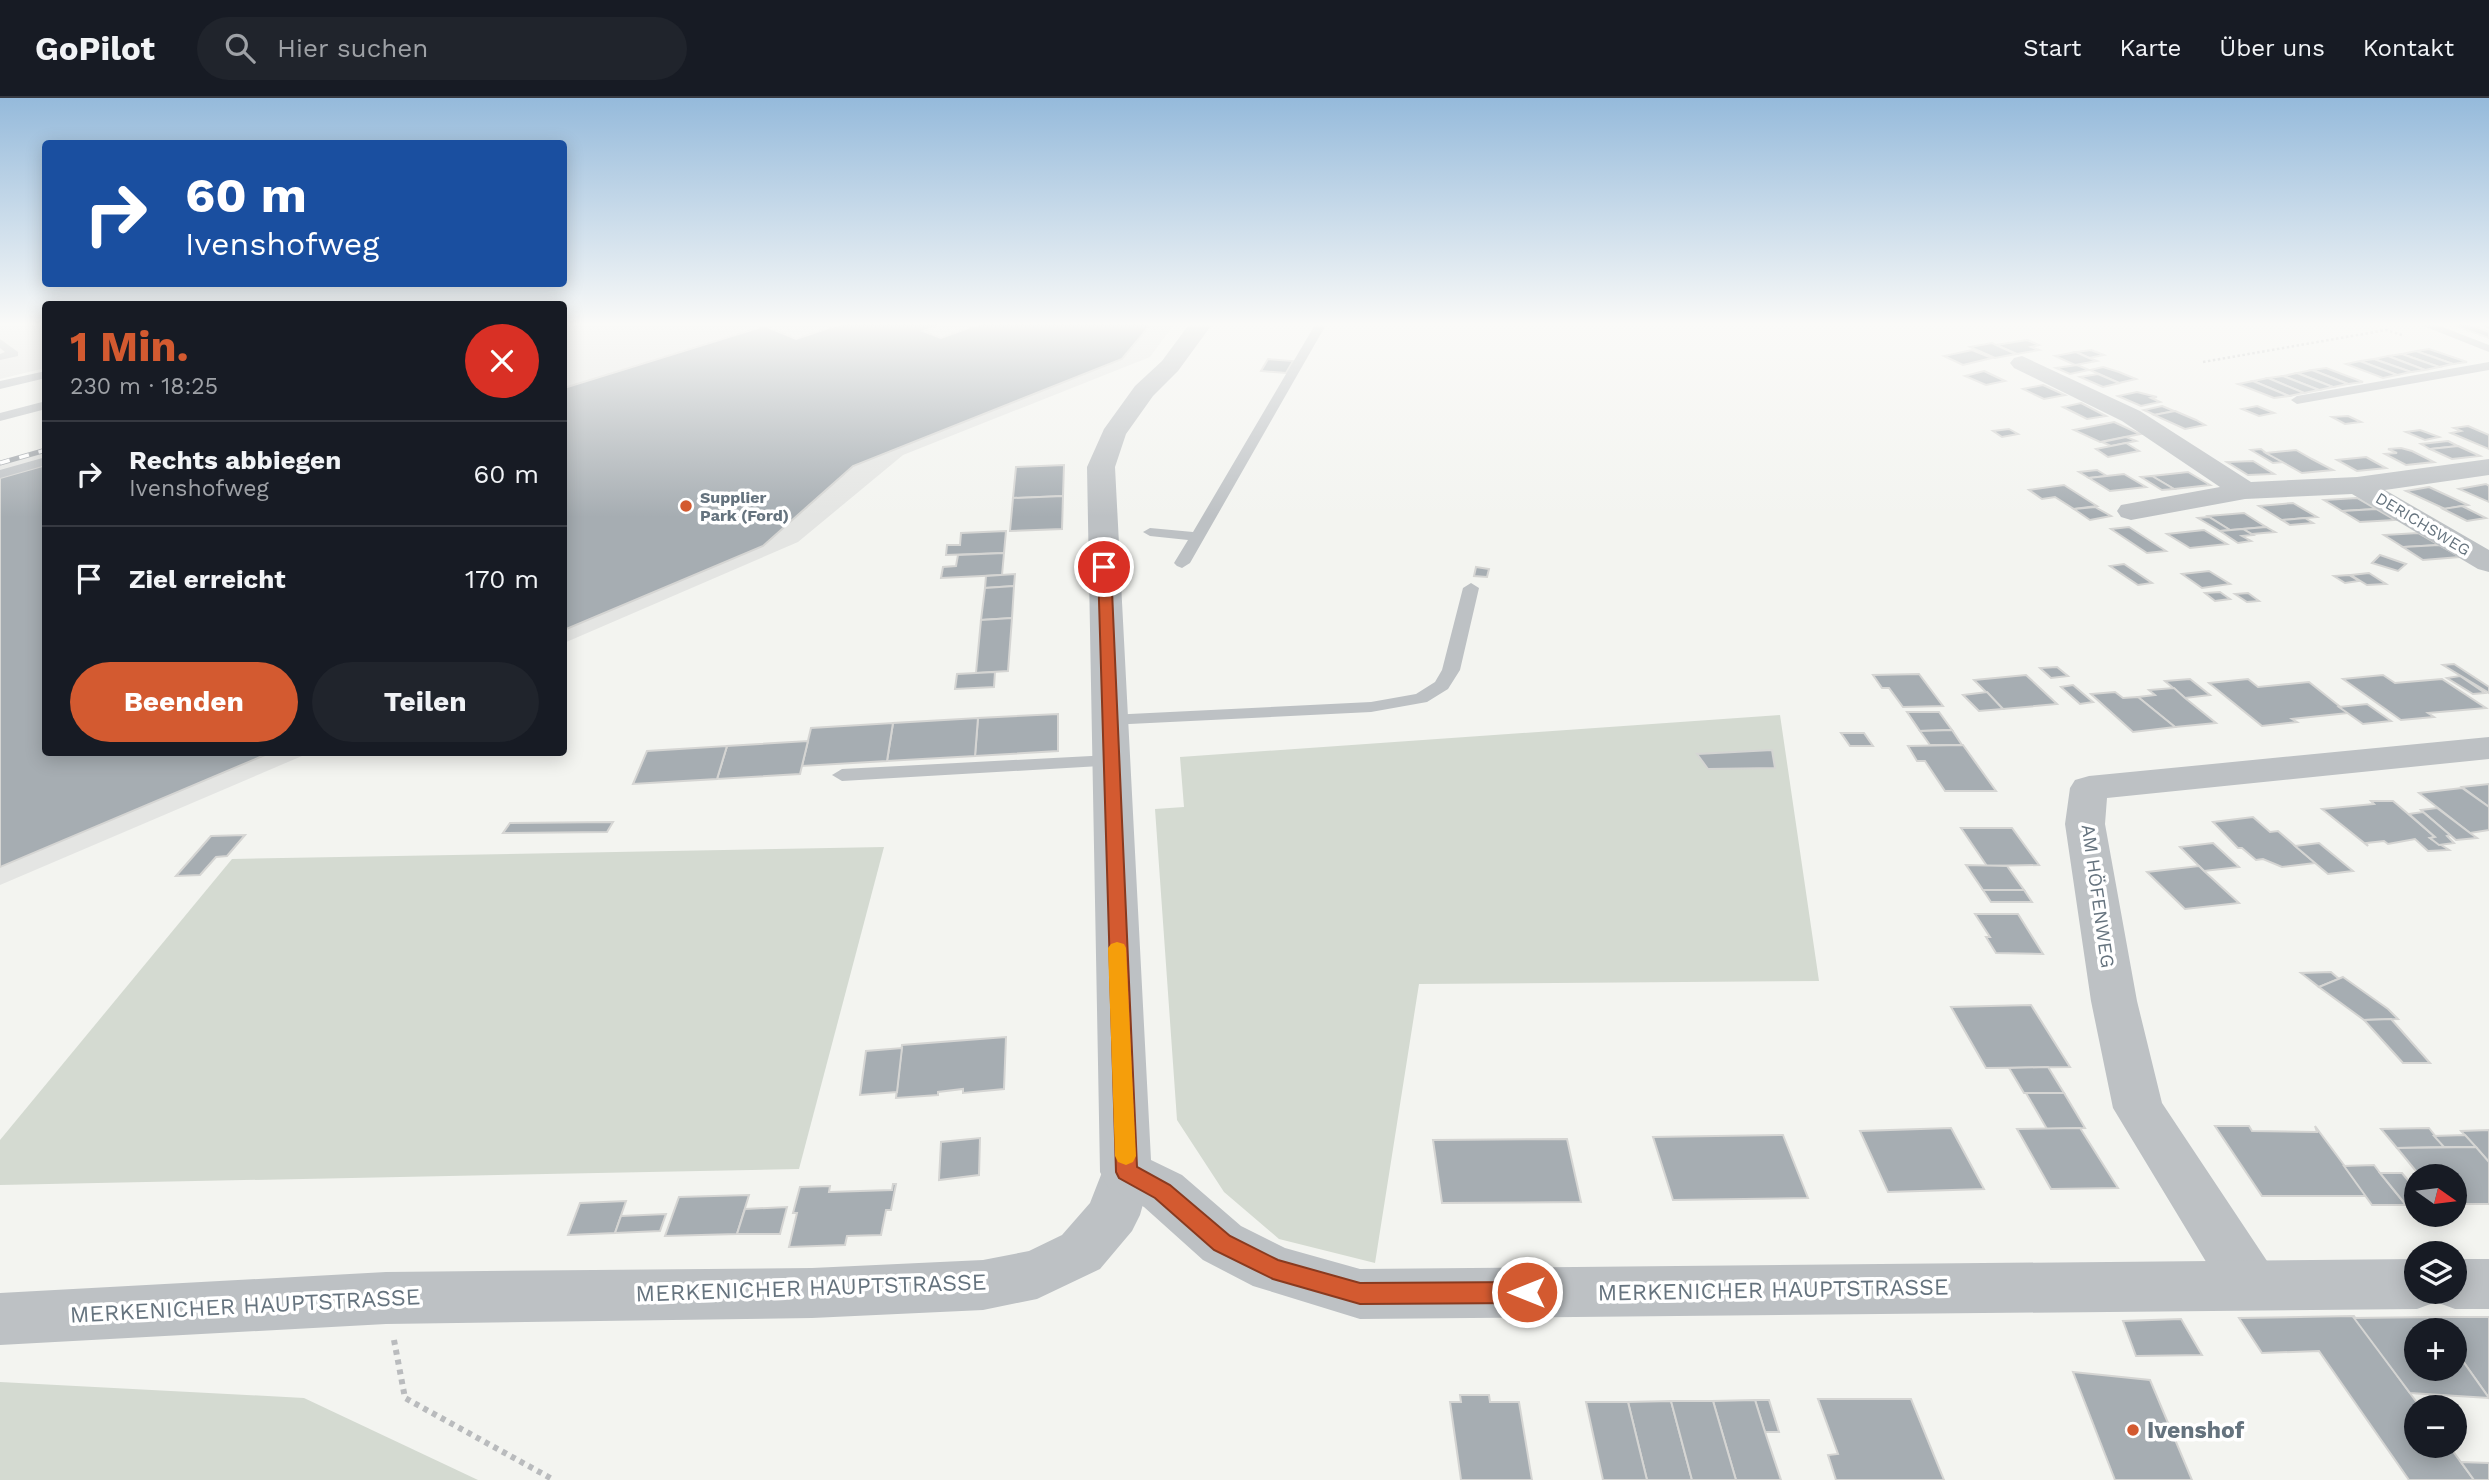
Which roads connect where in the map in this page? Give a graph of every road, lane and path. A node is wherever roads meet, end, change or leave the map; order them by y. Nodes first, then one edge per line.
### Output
1 (1148, 387) edge
2 (1284, 387) edge
3 (2072, 387) edge
4 (2368, 387) edge
5 (2297, 400) dead end
6 (42, 406) edge
7 (0, 417) edge
8 (42, 455) edge
9 (42, 462) edge
10 (0, 467) edge
11 (2489, 467) edge
12 (0, 474) edge
13 (2357, 485) junction
14 (2245, 491) junction
15 (2131, 511) dead end
16 (1150, 532) dead end
17 (1197, 537) junction
18 (1182, 563) dead end
19 (2489, 563) edge
20 (1471, 588) dead end
21 (1109, 720) junction
22 (2489, 748) edge
23 (1110, 761) junction
24 (842, 775) dead end
25 (1126, 1172) junction
26 (2404, 1284) edge
27 (2467, 1284) edge
28 (2489, 1284) edge
29 (2252, 1285) junction
30 (386, 1298) junction
31 (0, 1318) edge
32 (554, 1480) edge

1 - 21 street
2 - 17 lane
3 - 14 street
4 - 5 lane
6 - 7 lane
8 - 10 lane
9 - 12 lane
11 - 13 street, DERICHSWEG
13 - 14 street, DERICHSWEG
13 - 19 street, DERICHSWEG
14 - 15 street, DERICHSWEG
16 - 17 lane
17 - 18 lane
20 - 21 lane
21 - 23 street
22 - 29 street, AM HÖFENWEG
23 - 24 lane
23 - 25 street
25 - 29 street, MERKENICHER HAUPTSTRASSE
25 - 30 street, MERKENICHER HAUPTSTRASSE
26 - 29 street, MERKENICHER HAUPTSTRASSE
27 - 28 street
30 - 31 street, MERKENICHER HAUPTSTRASSE
30 - 32 path

